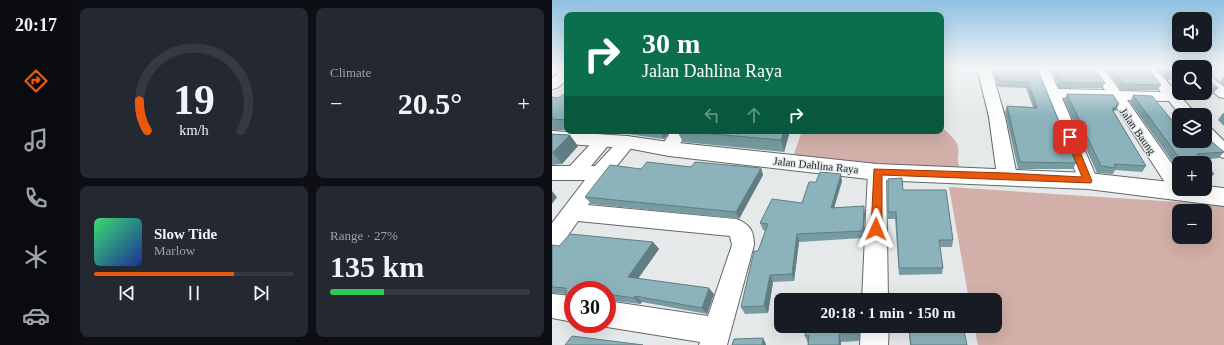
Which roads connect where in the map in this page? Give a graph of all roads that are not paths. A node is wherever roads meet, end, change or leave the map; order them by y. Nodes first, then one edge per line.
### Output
1 (988, 84) edge
2 (1048, 84) edge
3 (1106, 84) edge
4 (1162, 84) edge
5 (1212, 84) edge
6 (1052, 93) junction
7 (1224, 94) edge
8 (1114, 96) junction
9 (1172, 96) edge
10 (1172, 97) edge
11 (1176, 100) edge
12 (1183, 108) edge
13 (567, 135) edge
14 (1212, 139) edge
15 (674, 140) edge
16 (603, 141) junction
17 (627, 142) junction
18 (1224, 152) edge
19 (878, 172) junction
20 (552, 173) edge
21 (575, 173) junction
22 (600, 173) junction
23 (1007, 176) junction
24 (1172, 179) edge
25 (1088, 181) junction
26 (1172, 192) edge
27 (1212, 196) edge
28 (1224, 197) edge
29 (572, 212) junction
30 (552, 240) edge
31 (875, 293) edge
32 (552, 306) edge
33 (564, 308) edge
34 (616, 316) edge
35 (875, 333) edge
36 (715, 338) edge
37 (874, 345) edge

1 - 23 street
2 - 6 street
3 - 8 street, Jalan Baung
4 - 9 street
5 - 7 street
6 - 8 street
6 - 25 street
8 - 10 street
8 - 24 street, Jalan Baung
11 - 12 street
13 - 16 street, Jalan Dahlina Raya
14 - 18 street
15 - 17 street, Jalan Dahlina Raya
15 - 19 street, Jalan Dahlina Raya
16 - 17 street, Jalan Dahlina Raya
16 - 21 street
17 - 22 street
19 - 23 street, Jalan Dahlina Raya
19 - 31 street
20 - 21 street
21 - 22 street
22 - 29 street
23 - 25 street, Jalan Dahlina Raya
25 - 26 street, Jalan Dahlina Raya
27 - 28 street, Jalan Dahlina Raya
29 - 30 street
29 - 36 street
32 - 33 street
34 - 36 street
35 - 37 street

